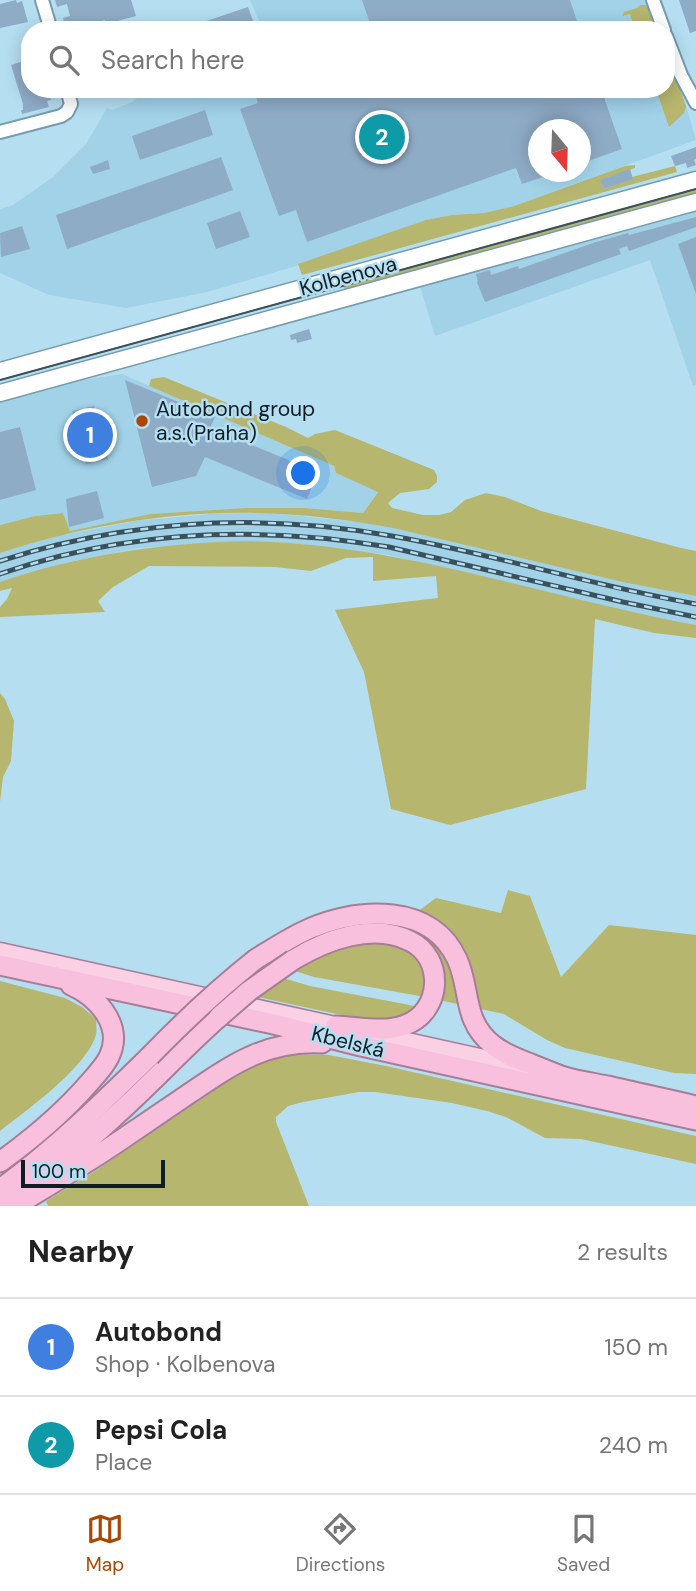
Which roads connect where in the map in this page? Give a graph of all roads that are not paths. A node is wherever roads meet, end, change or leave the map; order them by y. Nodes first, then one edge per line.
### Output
1 (42, 0) edge
2 (653, 0) edge
3 (48, 21) edge
4 (661, 21) edge
5 (675, 59) edge
6 (69, 98) edge
7 (696, 103) edge
8 (0, 132) edge
9 (696, 180) edge
10 (696, 202) edge
11 (0, 371) edge
12 (0, 393) edge
13 (0, 952) edge
14 (0, 965) edge
15 (33, 972) junction
16 (336, 1026) junction
17 (361, 1046) junction
18 (563, 1076) junction
19 (696, 1106) edge
20 (696, 1120) edge
21 (0, 1162) edge
22 (0, 1189) edge
23 (0, 1205) edge
24 (15, 1206) edge

1 - 3 street
2 - 4 street
5 - 7 street
6 - 8 street
9 - 11 main road, Kolbenova
10 - 12 main road, Kolbenova
13 - 16 main road, Kbelská
14 - 15 highway, Kbelská
15 - 17 highway, Kbelská
15 - 21 highway
16 - 18 main road, Kbelská
16 - 23 highway, bridge
17 - 20 highway, Kbelská
17 - 24 highway
18 - 19 highway, Kbelská
18 - 22 highway, bridge

